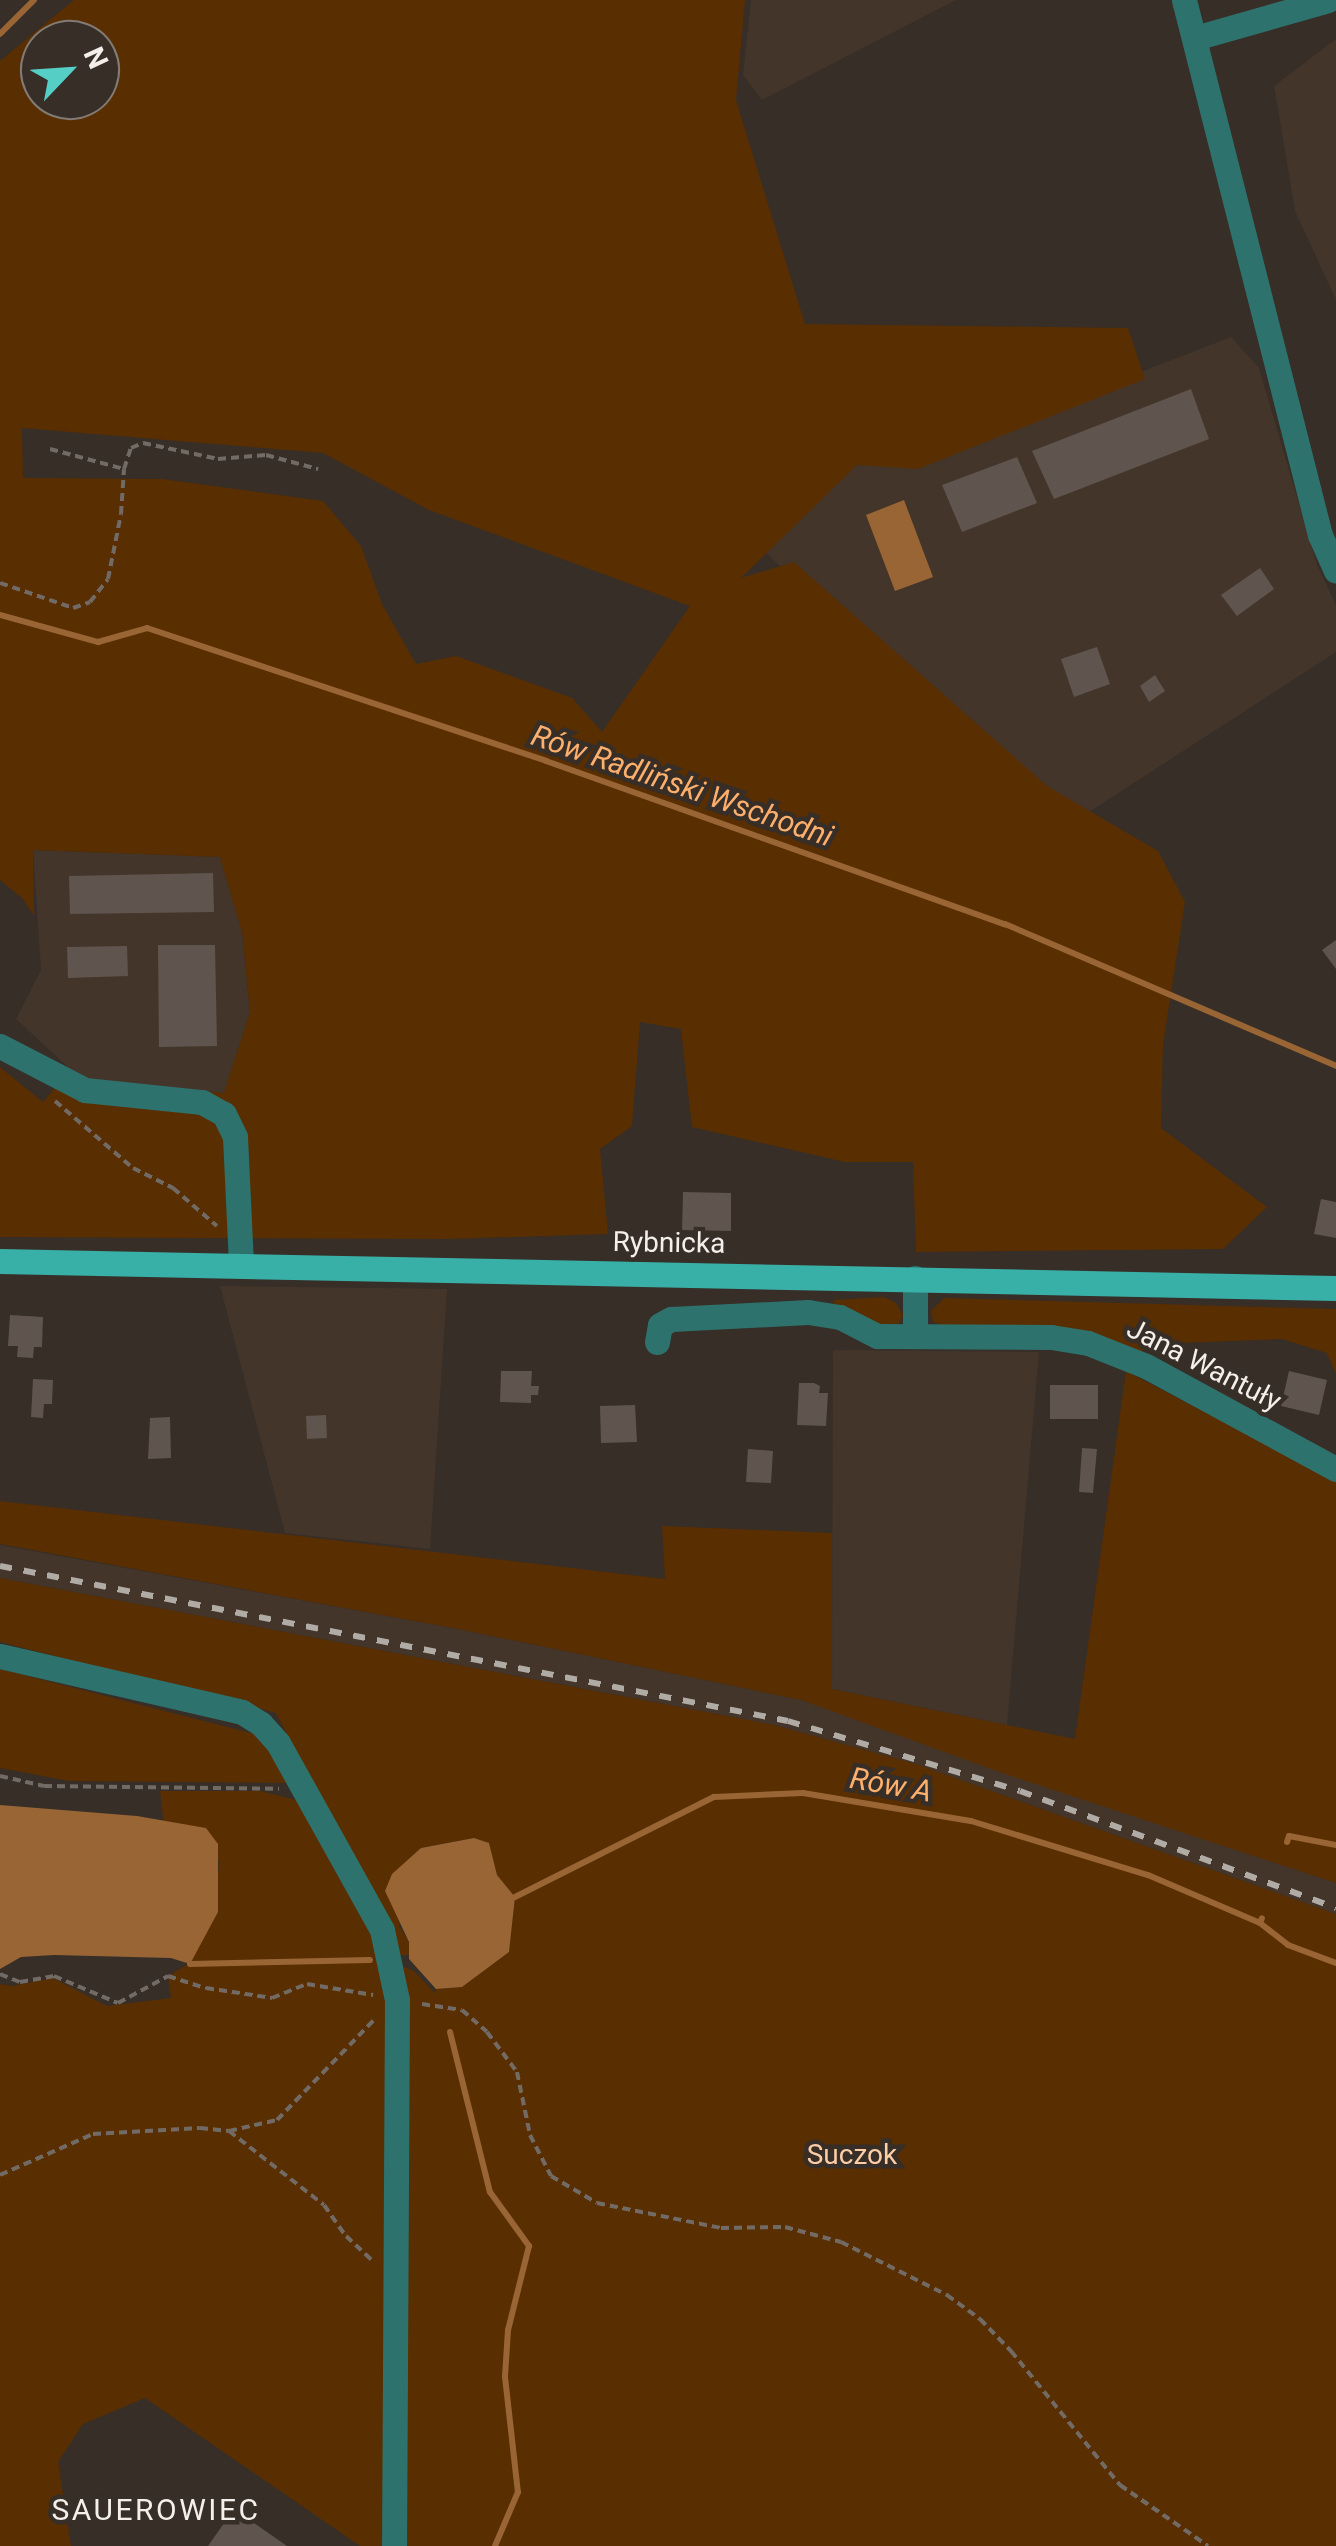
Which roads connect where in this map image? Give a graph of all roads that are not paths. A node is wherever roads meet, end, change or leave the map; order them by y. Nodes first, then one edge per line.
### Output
1 (1184, 0) edge
2 (1328, 0) edge
3 (1195, 38) junction
4 (1336, 571) edge
5 (6, 1050) edge
6 (0, 1262) edge
7 (240, 1266) junction
8 (915, 1278) junction
9 (1336, 1288) edge
10 (916, 1336) junction
11 (657, 1342) dead end
12 (1336, 1469) edge
13 (0, 1656) edge
14 (394, 2546) edge

1 - 3 street
2 - 3 street
3 - 4 street
5 - 7 street
6 - 7 main road, Rybnicka
7 - 8 main road, Rybnicka
8 - 9 main road, Rybnicka
8 - 10 street
10 - 11 street, Jana Wantuły
10 - 12 street, Jana Wantuły
13 - 14 street

